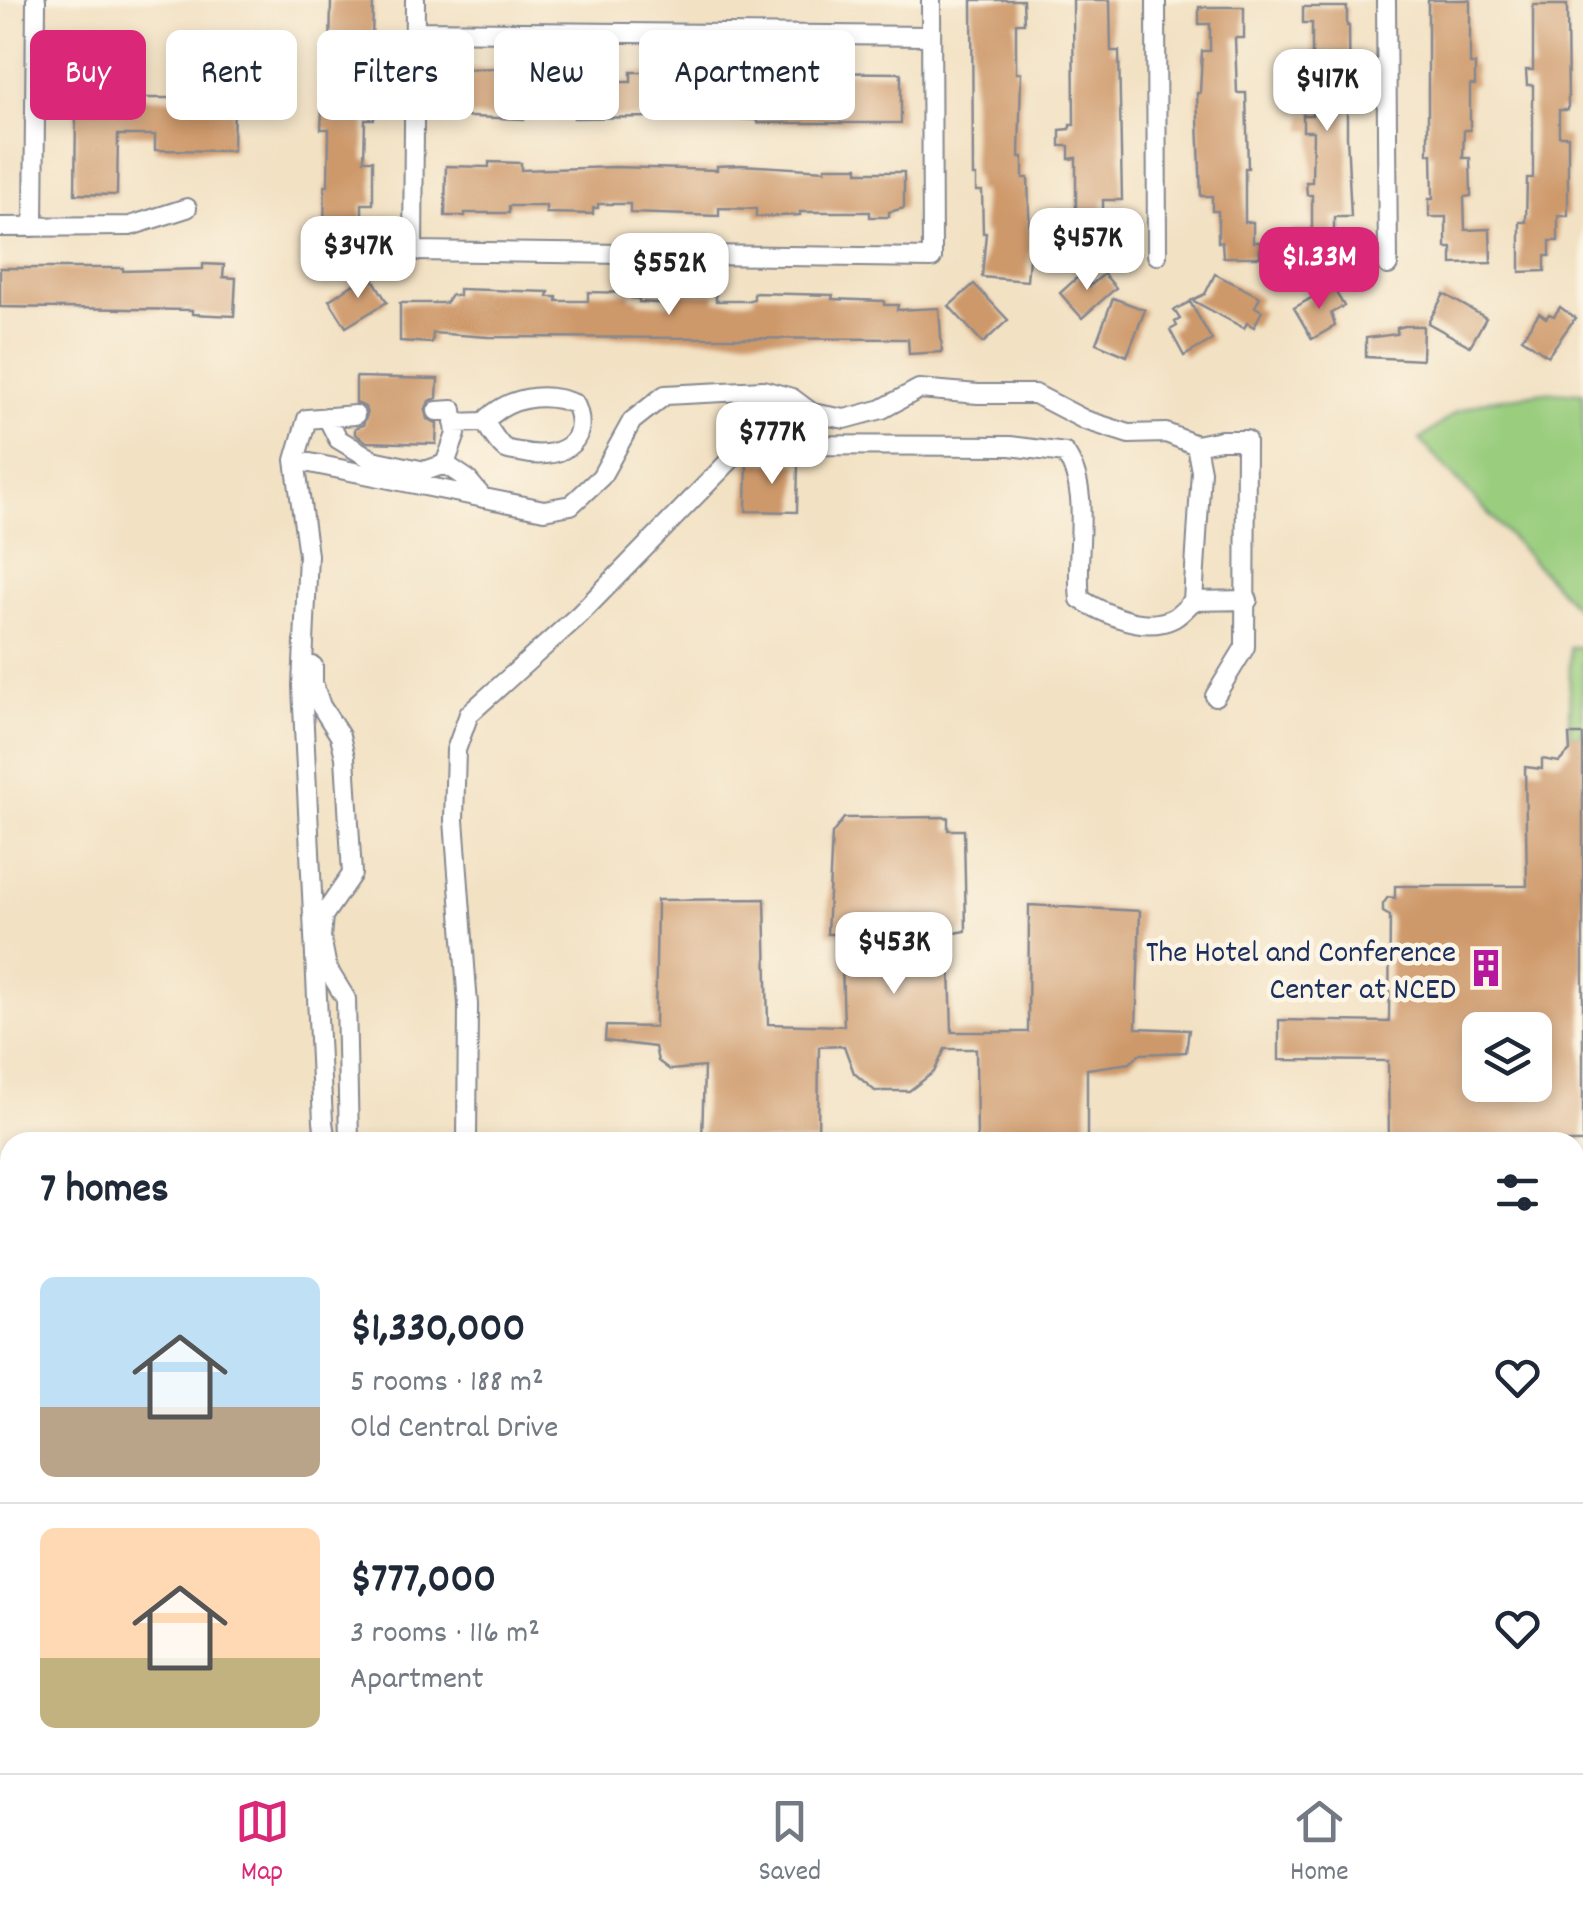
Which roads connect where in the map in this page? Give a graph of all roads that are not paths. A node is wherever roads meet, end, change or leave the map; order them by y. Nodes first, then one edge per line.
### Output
1 (36, 0) edge
2 (415, 0) edge
3 (931, 0) edge
4 (1156, 0) edge
5 (1386, 0) edge
6 (415, 30) edge
7 (474, 32) edge
8 (930, 36) junction
9 (414, 120) edge
10 (187, 208) dead end
11 (0, 227) edge
12 (34, 227) junction
13 (1157, 255) dead end
14 (1388, 266) dead end
15 (437, 411) dead end
16 (355, 415) dead end
17 (327, 417) junction
18 (484, 422) junction
19 (454, 423) junction
20 (1196, 446) junction
21 (295, 460) junction
22 (445, 464) junction
23 (322, 466) junction
24 (483, 498) junction
25 (1248, 600) junction
26 (1193, 601) junction
27 (1215, 696) dead end
28 (324, 1132) edge
29 (349, 1132) edge
30 (467, 1132) edge

1 - 12 street
2 - 6 street
3 - 8 street
4 - 13 street
5 - 14 street
7 - 8 street
8 - 9 street
10 - 12 street
11 - 12 street
15 - 19 street
16 - 17 street
17 - 21 street
17 - 22 street
18 - 18 street
18 - 19 street
19 - 22 street
20 - 24 street
20 - 25 street
20 - 26 street
21 - 23 street
21 - 28 street
22 - 24 street
23 - 24 street
23 - 29 street
25 - 26 street
25 - 27 street
26 - 30 street

